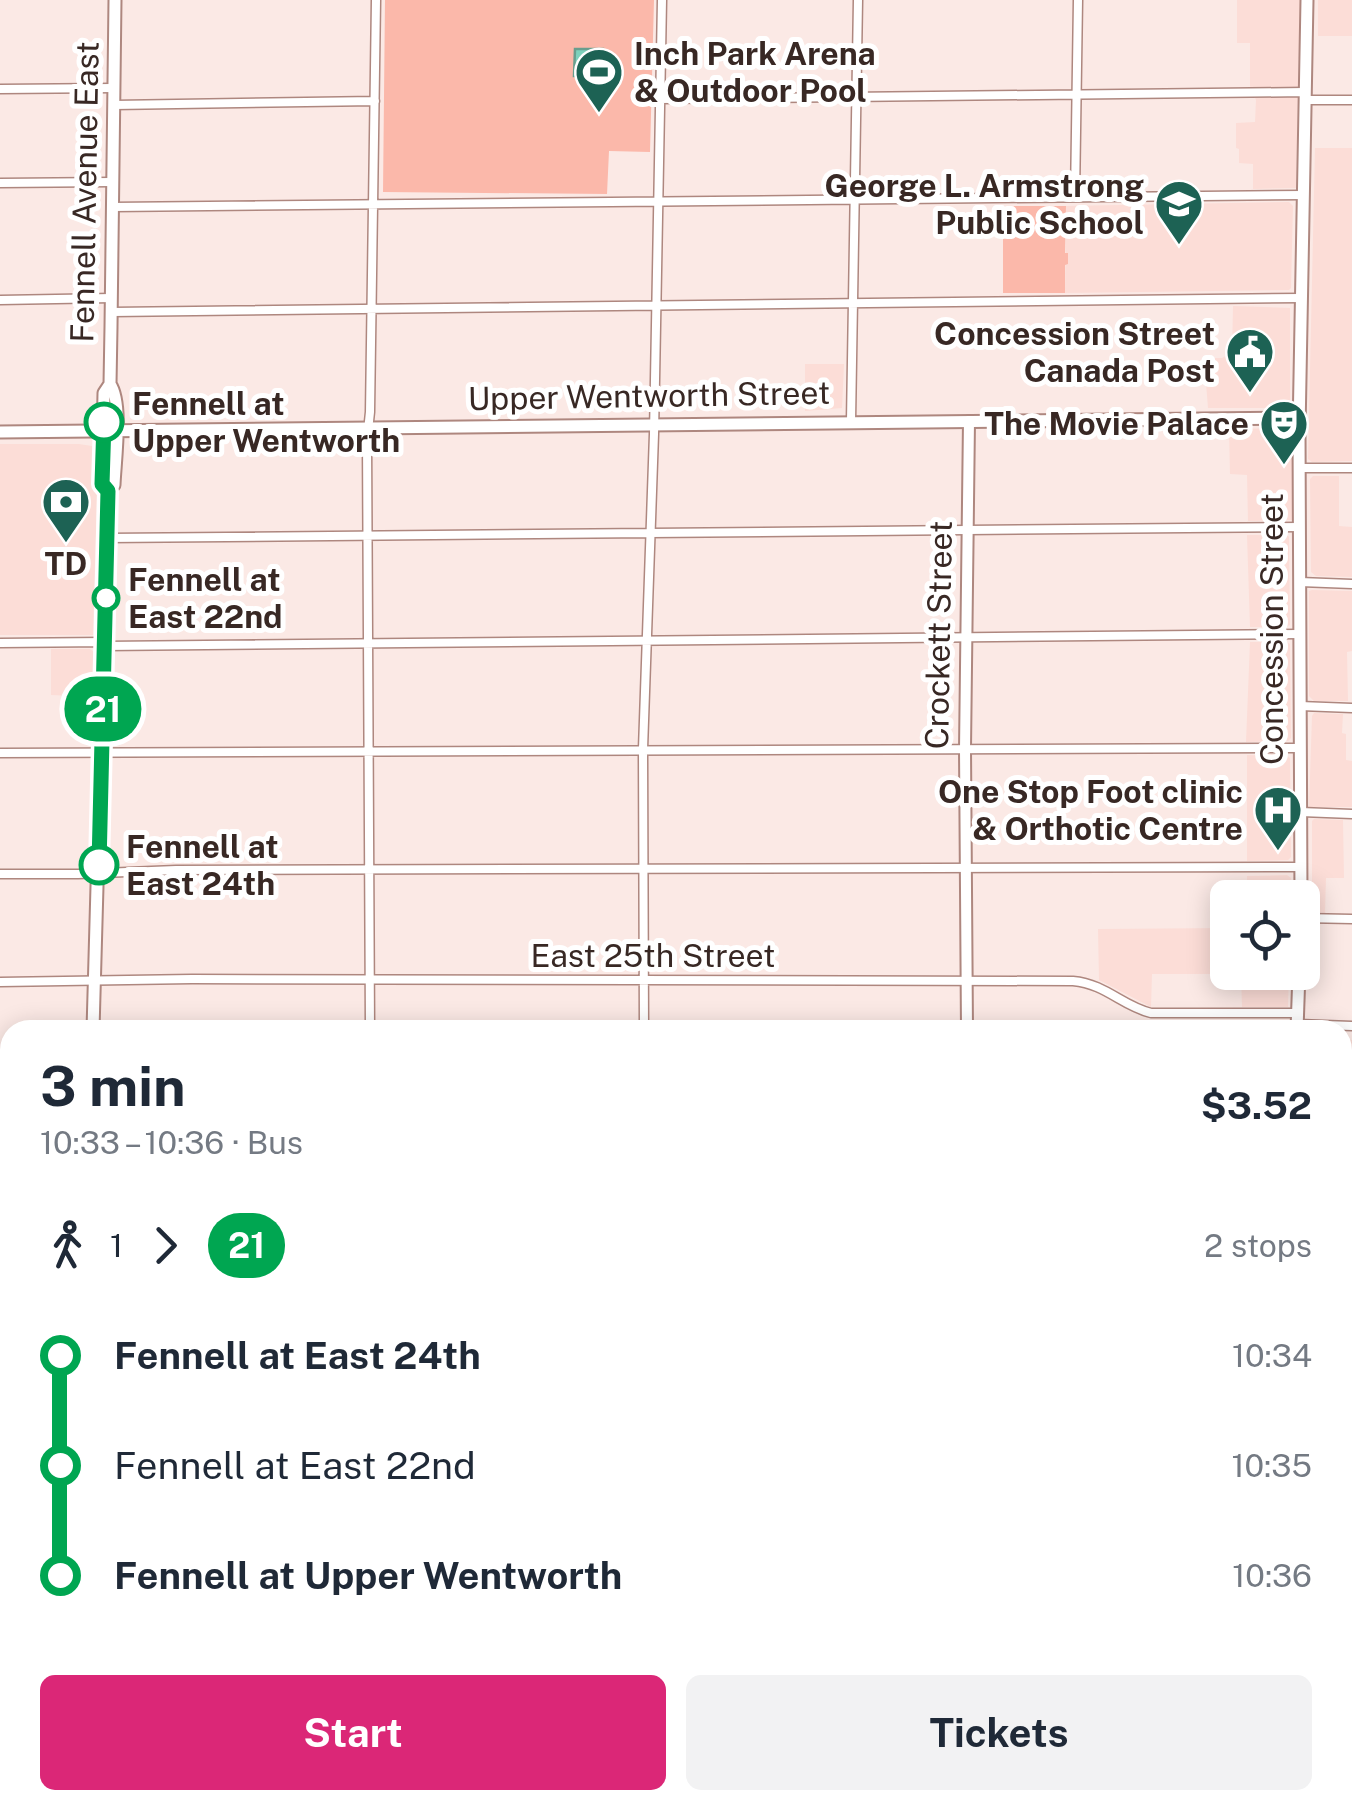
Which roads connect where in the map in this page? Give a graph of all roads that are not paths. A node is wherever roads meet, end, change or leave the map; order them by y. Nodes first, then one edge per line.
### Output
1 (116, 0) edge
2 (376, 0) edge
3 (662, 0) edge
4 (858, 0) edge
5 (1078, 0) edge
6 (1307, 0) edge
7 (114, 88) junction
8 (0, 89) edge
9 (1076, 94) junction
10 (1305, 96) junction
11 (856, 97) junction
12 (660, 99) junction
13 (375, 100) junction
14 (1352, 100) edge
15 (114, 105) junction
16 (112, 182) junction
17 (0, 183) edge
18 (1303, 195) junction
19 (1075, 197) junction
20 (854, 199) junction
21 (658, 201) junction
22 (374, 203) junction
23 (112, 207) junction
24 (112, 298) junction
25 (1302, 298) junction
26 (0, 300) edge
27 (852, 303) junction
28 (656, 305) junction
29 (371, 308) junction
30 (112, 312) junction
31 (1300, 418) junction
32 (969, 421) junction
33 (852, 422) junction
34 (654, 424) junction
35 (368, 426) junction
36 (110, 431) junction
37 (0, 432) edge
38 (1300, 468) junction
39 (1352, 468) edge
40 (1300, 526) junction
41 (968, 529) junction
42 (651, 533) junction
43 (368, 536) junction
44 (107, 538) junction
45 (1300, 582) junction
46 (1352, 584) edge
47 (1300, 634) junction
48 (966, 636) junction
49 (647, 640) junction
50 (0, 643) edge
51 (105, 644) junction
52 (368, 644) junction
53 (1300, 706) junction
54 (1352, 708) edge
55 (965, 748) junction
56 (1300, 748) junction
57 (643, 749) junction
58 (102, 751) junction
59 (369, 751) junction
60 (0, 753) edge
61 (1300, 812) junction
62 (1352, 814) edge
63 (643, 868) junction
64 (966, 868) junction
65 (1301, 868) junction
66 (369, 870) junction
67 (98, 872) junction
68 (0, 874) edge
69 (1301, 880) edge
70 (1320, 919) edge
71 (1352, 920) edge
72 (370, 980) junction
73 (644, 980) junction
74 (967, 981) junction
75 (0, 982) edge
76 (94, 982) junction
77 (1299, 990) edge
78 (93, 1020) edge
79 (370, 1020) edge
80 (644, 1020) edge
81 (967, 1020) edge
82 (1265, 1020) edge
83 (1298, 1020) edge

1 - 7 main road, Fennell Avenue East
2 - 13 street
3 - 12 street
4 - 11 street
5 - 9 street
6 - 10 main road, Concession Street
7 - 8 street
7 - 15 main road, Fennell Avenue East
9 - 10 street
9 - 11 street
9 - 19 street
10 - 14 street
10 - 18 main road, Concession Street
11 - 12 street
11 - 20 street
12 - 21 street
13 - 15 street
13 - 22 street
15 - 16 main road, Fennell Avenue East
16 - 17 street
16 - 23 main road, Fennell Avenue East
18 - 19 street
18 - 25 main road, Concession Street
19 - 20 street
20 - 21 street
20 - 27 street
21 - 22 street
21 - 28 street
22 - 23 street
22 - 29 street
23 - 24 main road, Fennell Avenue East
24 - 26 street
24 - 30 main road, Fennell Avenue East
25 - 27 street
25 - 31 main road, Concession Street
27 - 28 street
27 - 33 street
28 - 29 street
28 - 34 street
29 - 30 street
29 - 35 street
30 - 36 main road, Fennell Avenue East
31 - 32 main road, Upper Wentworth Street
31 - 38 main road, Concession Street
32 - 33 main road, Upper Wentworth Street
32 - 41 street, Crockett Street
33 - 34 main road, Upper Wentworth Street
34 - 35 main road, Upper Wentworth Street
34 - 42 street
35 - 36 main road, Upper Wentworth Street
35 - 43 street
36 - 37 main road, Upper Wentworth Street
36 - 44 main road, Fennell Avenue East
38 - 39 street
38 - 40 main road, Concession Street
40 - 41 street
40 - 45 main road, Concession Street
41 - 42 street
41 - 48 street, Crockett Street
42 - 43 street
42 - 49 street
43 - 44 street
43 - 52 street
44 - 51 main road, Fennell Avenue East
45 - 46 street
45 - 47 main road, Concession Street
47 - 48 street
47 - 53 main road, Concession Street
48 - 49 street
48 - 55 street, Crockett Street
49 - 52 street
49 - 57 street
50 - 51 street
51 - 52 street
51 - 58 main road, Fennell Avenue East
52 - 59 street
53 - 54 street
53 - 56 main road, Concession Street
55 - 56 street
55 - 57 street
55 - 64 street, Crockett Street
56 - 61 main road, Concession Street
57 - 59 street
57 - 63 street
58 - 59 street
58 - 60 street
58 - 67 main road, Fennell Avenue East
59 - 66 street
61 - 62 street
61 - 65 main road, Concession Street
63 - 64 street
63 - 66 street
63 - 73 street
64 - 65 street
64 - 74 street, Crockett Street
65 - 69 main road, Concession Street
66 - 67 street
66 - 72 street
67 - 68 street
67 - 76 main road, Fennell Avenue East
70 - 71 street
72 - 73 street, East 25th Street
72 - 76 street, East 25th Street
72 - 79 street
73 - 74 street, East 25th Street
73 - 80 street
74 - 81 street, Crockett Street
74 - 82 street, East 25th Street
75 - 76 street, East 25th Street
76 - 78 main road, Fennell Avenue East
77 - 83 main road

